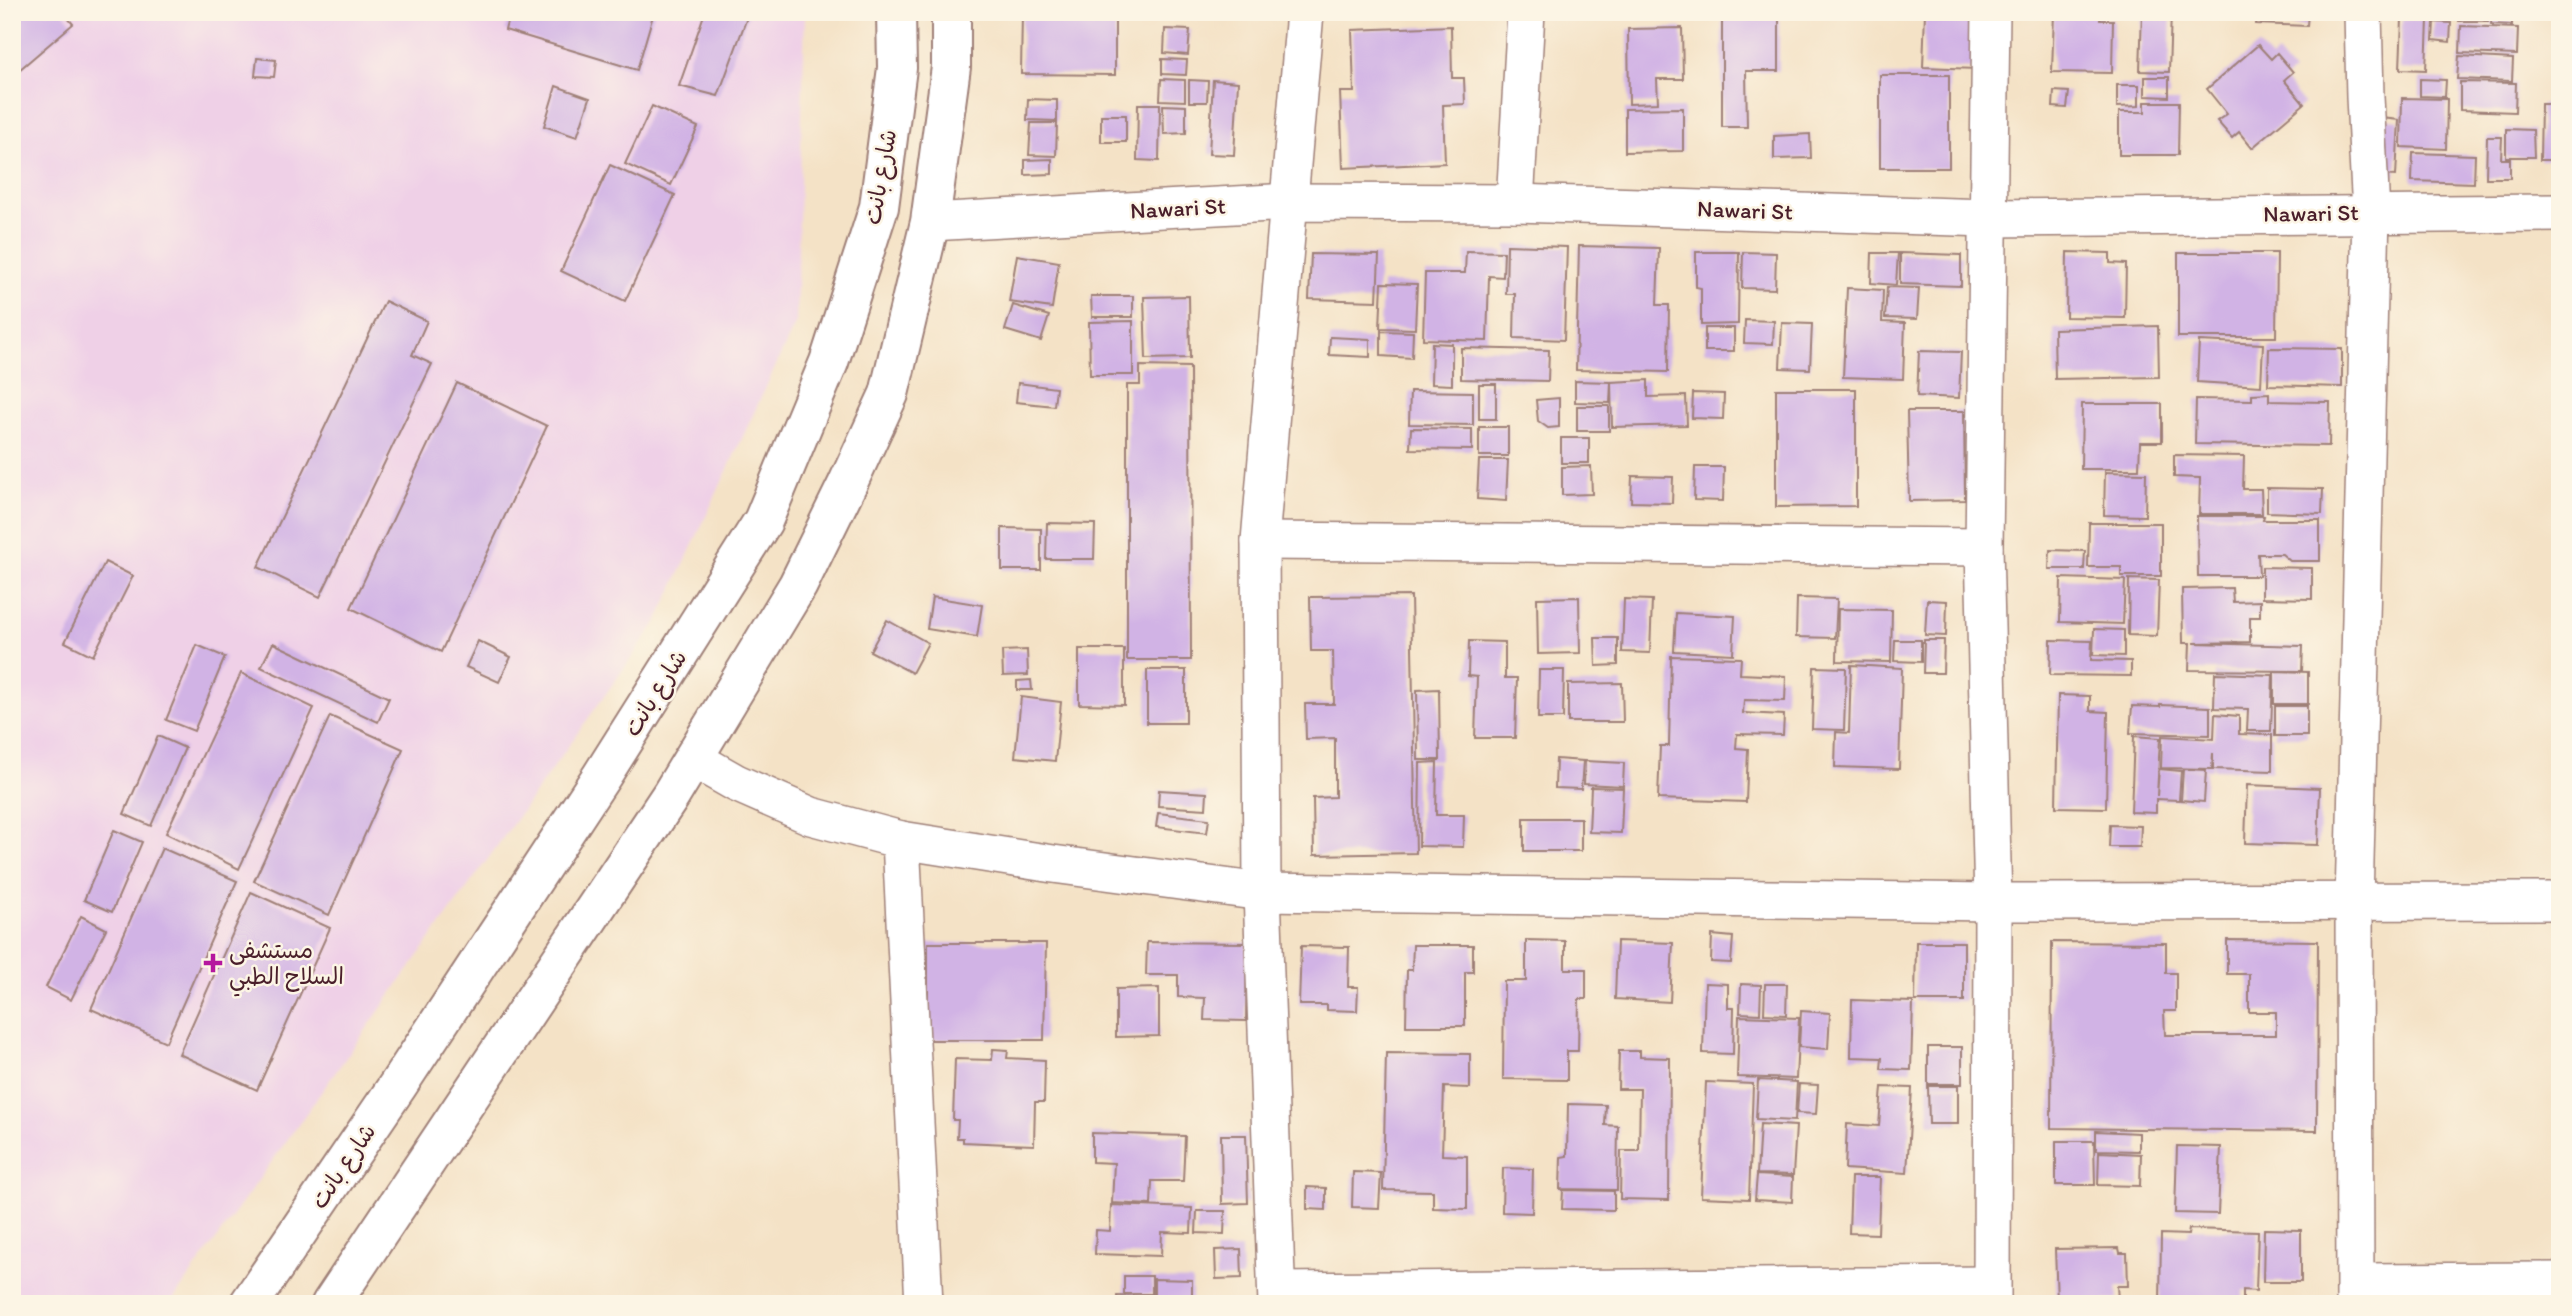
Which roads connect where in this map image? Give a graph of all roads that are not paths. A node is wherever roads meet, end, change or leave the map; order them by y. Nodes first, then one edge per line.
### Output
1 (897, 12) edge
2 (951, 12) edge
3 (1305, 12) edge
4 (1526, 12) edge
5 (1991, 12) edge
6 (2363, 12) edge
7 (1288, 202) junction
8 (1515, 203) junction
9 (2371, 213) junction
10 (2560, 213) edge
11 (1988, 218) junction
12 (930, 222) junction
13 (1259, 541) junction
14 (1983, 547) junction
15 (694, 759) junction
16 (901, 840) junction
17 (1262, 892) junction
18 (2560, 901) edge
19 (1993, 902) junction
20 (2354, 902) junction
21 (2560, 1281) edge
22 (2355, 1293) edge
23 (1991, 1294) edge
24 (1277, 1297) edge
25 (249, 1304) edge
26 (331, 1304) edge
27 (924, 1304) edge

1 - 25 main road, شارع بانت
2 - 12 main road
3 - 7 street
4 - 8 street
5 - 11 street
6 - 9 street
7 - 8 street, Nawari St
7 - 12 street, Nawari St
7 - 13 street
8 - 11 street, Nawari St
9 - 10 street, Nawari St
9 - 11 street, Nawari St
9 - 20 street
11 - 14 street
12 - 15 main road
13 - 14 street
13 - 17 street
14 - 19 street
15 - 16 street
15 - 26 main road
16 - 17 street
16 - 27 street
17 - 19 street
17 - 24 street
18 - 20 street
19 - 20 street
19 - 23 street
20 - 22 street
21 - 22 street
23 - 24 street

